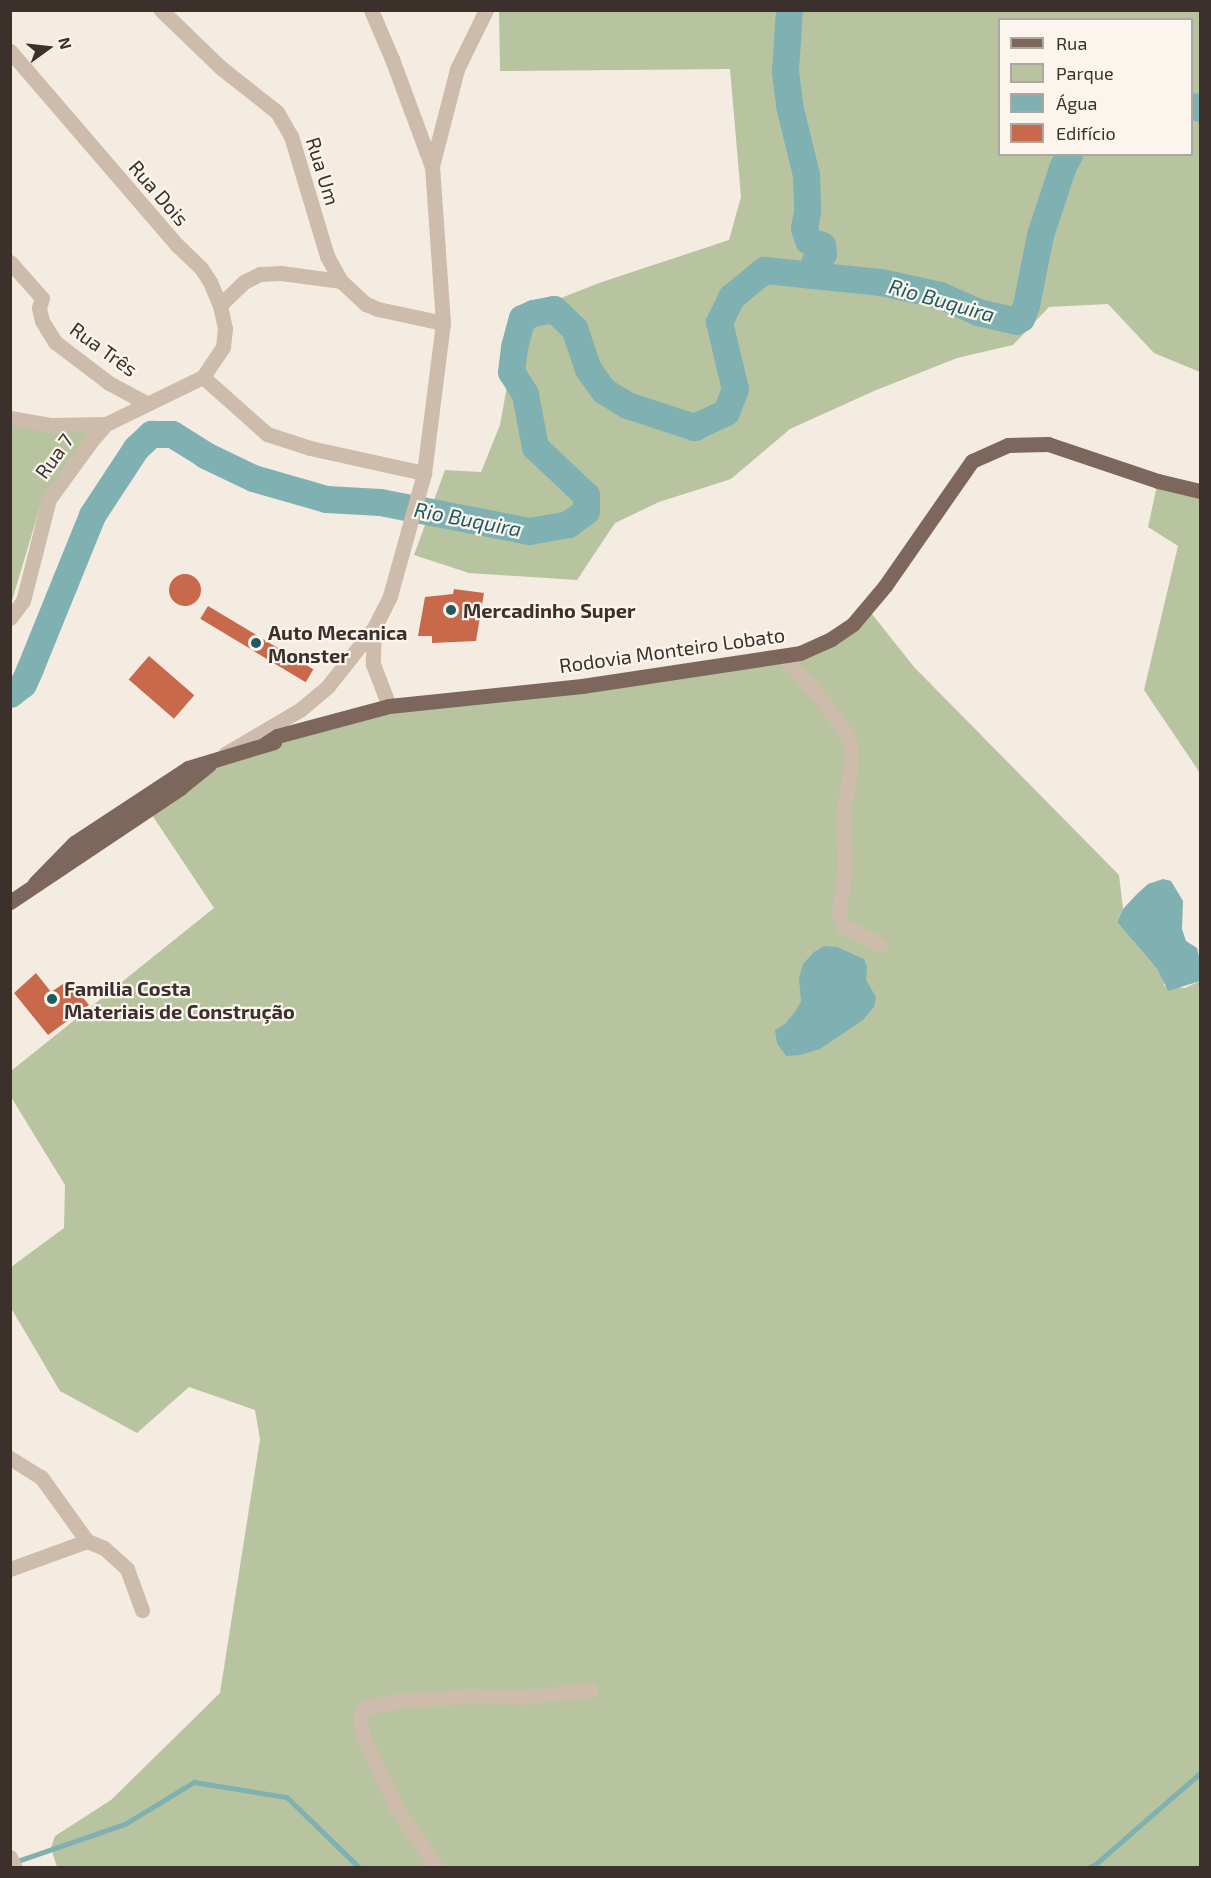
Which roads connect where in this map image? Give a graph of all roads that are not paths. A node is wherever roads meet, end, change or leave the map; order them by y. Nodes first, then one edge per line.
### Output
1 (161, 10) edge
2 (371, 10) edge
3 (486, 10) edge
4 (10, 51) edge
5 (432, 167) junction
6 (10, 262) edge
7 (341, 281) junction
8 (220, 305) junction
9 (443, 323) junction
10 (203, 377) junction
11 (148, 404) junction
12 (10, 417) edge
13 (106, 424) junction
14 (424, 473) junction
15 (1200, 491) edge
16 (10, 618) edge
17 (374, 628) junction
18 (783, 656) junction
19 (389, 706) junction
20 (217, 758) junction
21 (10, 902) edge
22 (880, 944) dead end
23 (10, 1458) edge
24 (87, 1541) junction
25 (10, 1569) edge
26 (142, 1610) dead end
27 (591, 1690) dead end
28 (10, 1857) edge
29 (15, 1867) edge
30 (437, 1868) edge

1 - 7 street, Rua Um
2 - 5 street
3 - 5 street
4 - 8 street, Rua Dois
5 - 9 street
6 - 11 street, Rua Três
7 - 8 street
7 - 9 street, Rua Um
8 - 10 street, Rua Dois
9 - 14 street
10 - 11 street, Rua 7
10 - 14 street
11 - 13 street, Rua 7
12 - 13 street
13 - 16 street, Rua 7
14 - 17 street
15 - 18 main road, Rodovia Monteiro Lobato
17 - 19 street
17 - 20 street
18 - 19 main road, Rodovia Monteiro Lobato
18 - 22 street
19 - 20 main road, Rodovia Monteiro Lobato
20 - 21 main road, Rodovia Monteiro Lobato
23 - 24 street
24 - 25 street
24 - 26 street
27 - 30 street
28 - 29 street

